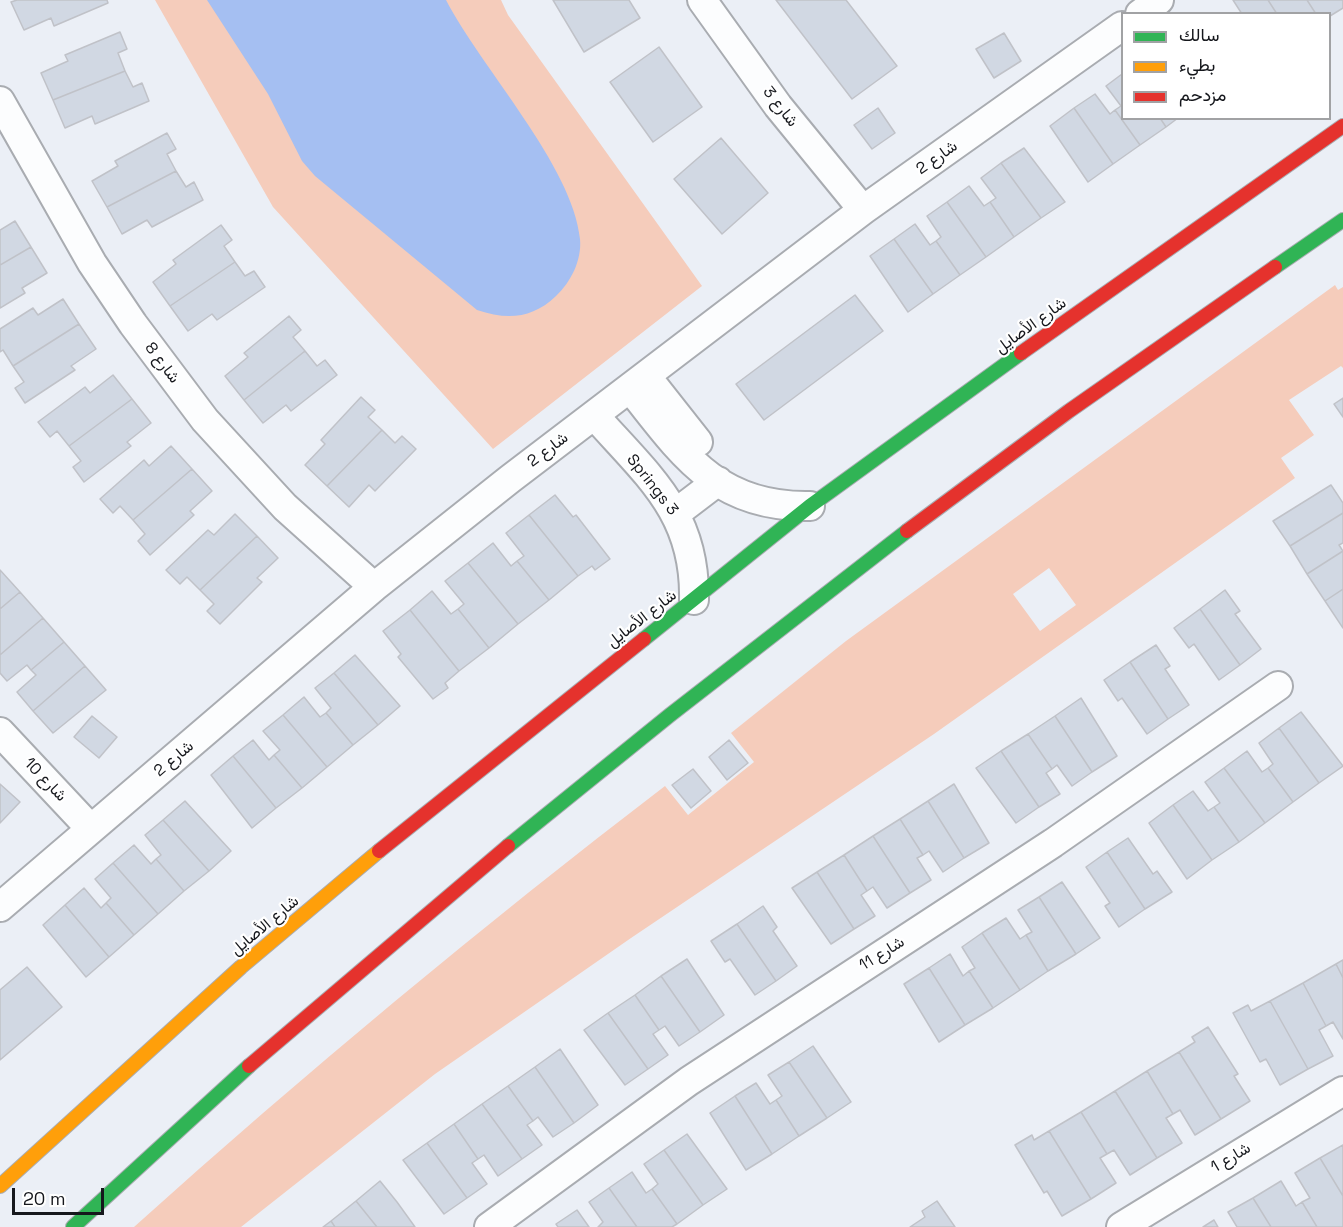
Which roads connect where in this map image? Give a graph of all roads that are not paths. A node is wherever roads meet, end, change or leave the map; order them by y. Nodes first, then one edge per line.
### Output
1 (702, 0) edge
2 (1121, 27) edge
3 (0, 101) edge
4 (1343, 126) edge
5 (9, 140) edge
6 (863, 210) junction
7 (1343, 220) edge
8 (638, 382) junction
9 (594, 415) junction
10 (718, 481) junction
11 (810, 506) junction
12 (676, 513) junction
13 (374, 587) junction
14 (694, 600) junction
15 (1278, 686) dead end
16 (0, 732) edge
17 (90, 828) junction
18 (0, 907) edge
19 (1343, 1091) edge
20 (0, 1186) edge
21 (73, 1227) edge
22 (489, 1227) edge
23 (1121, 1227) edge

1 - 6 street, شارع 3
2 - 6 street, شارع 2
3 - 5 street, شارع 8
4 - 11 main road, شارع الأصايل
5 - 13 street, شارع 8
6 - 8 street, شارع 2
7 - 21 main road
8 - 9 street, شارع 2
8 - 10 street
9 - 12 street, Springs 3
9 - 13 street, شارع 2
10 - 11 street
10 - 12 street
11 - 14 main road, شارع الأصايل
12 - 14 street, Springs 3
13 - 17 street, شارع 2
14 - 20 main road, شارع الأصايل
15 - 22 street, شارع 11
16 - 17 street, شارع 10
17 - 18 street, شارع 2
19 - 23 street, شارع 1

